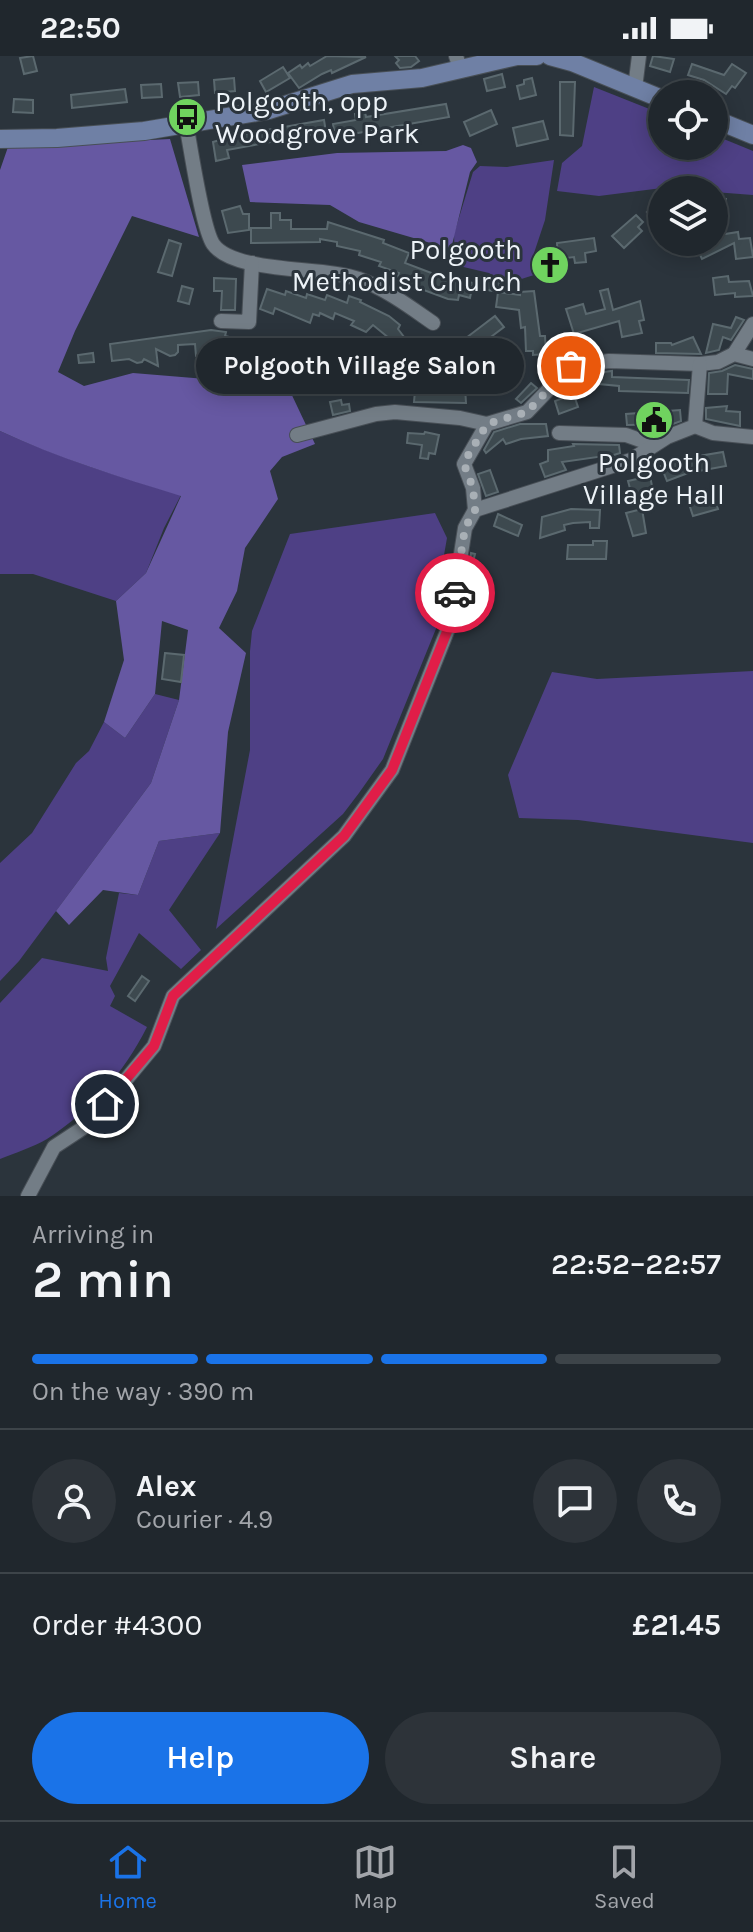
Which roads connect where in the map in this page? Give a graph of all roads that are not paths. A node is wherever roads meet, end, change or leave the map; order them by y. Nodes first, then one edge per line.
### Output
1 (537, 56) edge
2 (550, 56) edge
3 (639, 56) edge
4 (458, 62) edge
5 (635, 88) junction
6 (648, 93) edge
7 (186, 124) junction
8 (728, 125) edge
9 (753, 135) edge
10 (0, 139) edge
11 (252, 263) junction
12 (221, 321) dead end
13 (433, 323) dead end
14 (753, 324) edge
15 (734, 354) junction
16 (753, 359) edge
17 (700, 364) junction
18 (487, 424) junction
19 (695, 426) junction
20 (559, 433) dead end
21 (297, 435) dead end
22 (753, 437) edge
23 (654, 445) junction
24 (475, 510) junction
25 (28, 1196) edge

1 - 4 street
2 - 5 street
3 - 5 street
4 - 7 street
5 - 6 street
7 - 10 street
7 - 11 street
8 - 9 street
11 - 12 street
11 - 13 street
14 - 15 street
15 - 16 street
15 - 17 street
17 - 18 street
17 - 19 street
18 - 21 street
18 - 24 street
19 - 22 street
19 - 23 street
20 - 23 street
23 - 24 street
24 - 25 street

